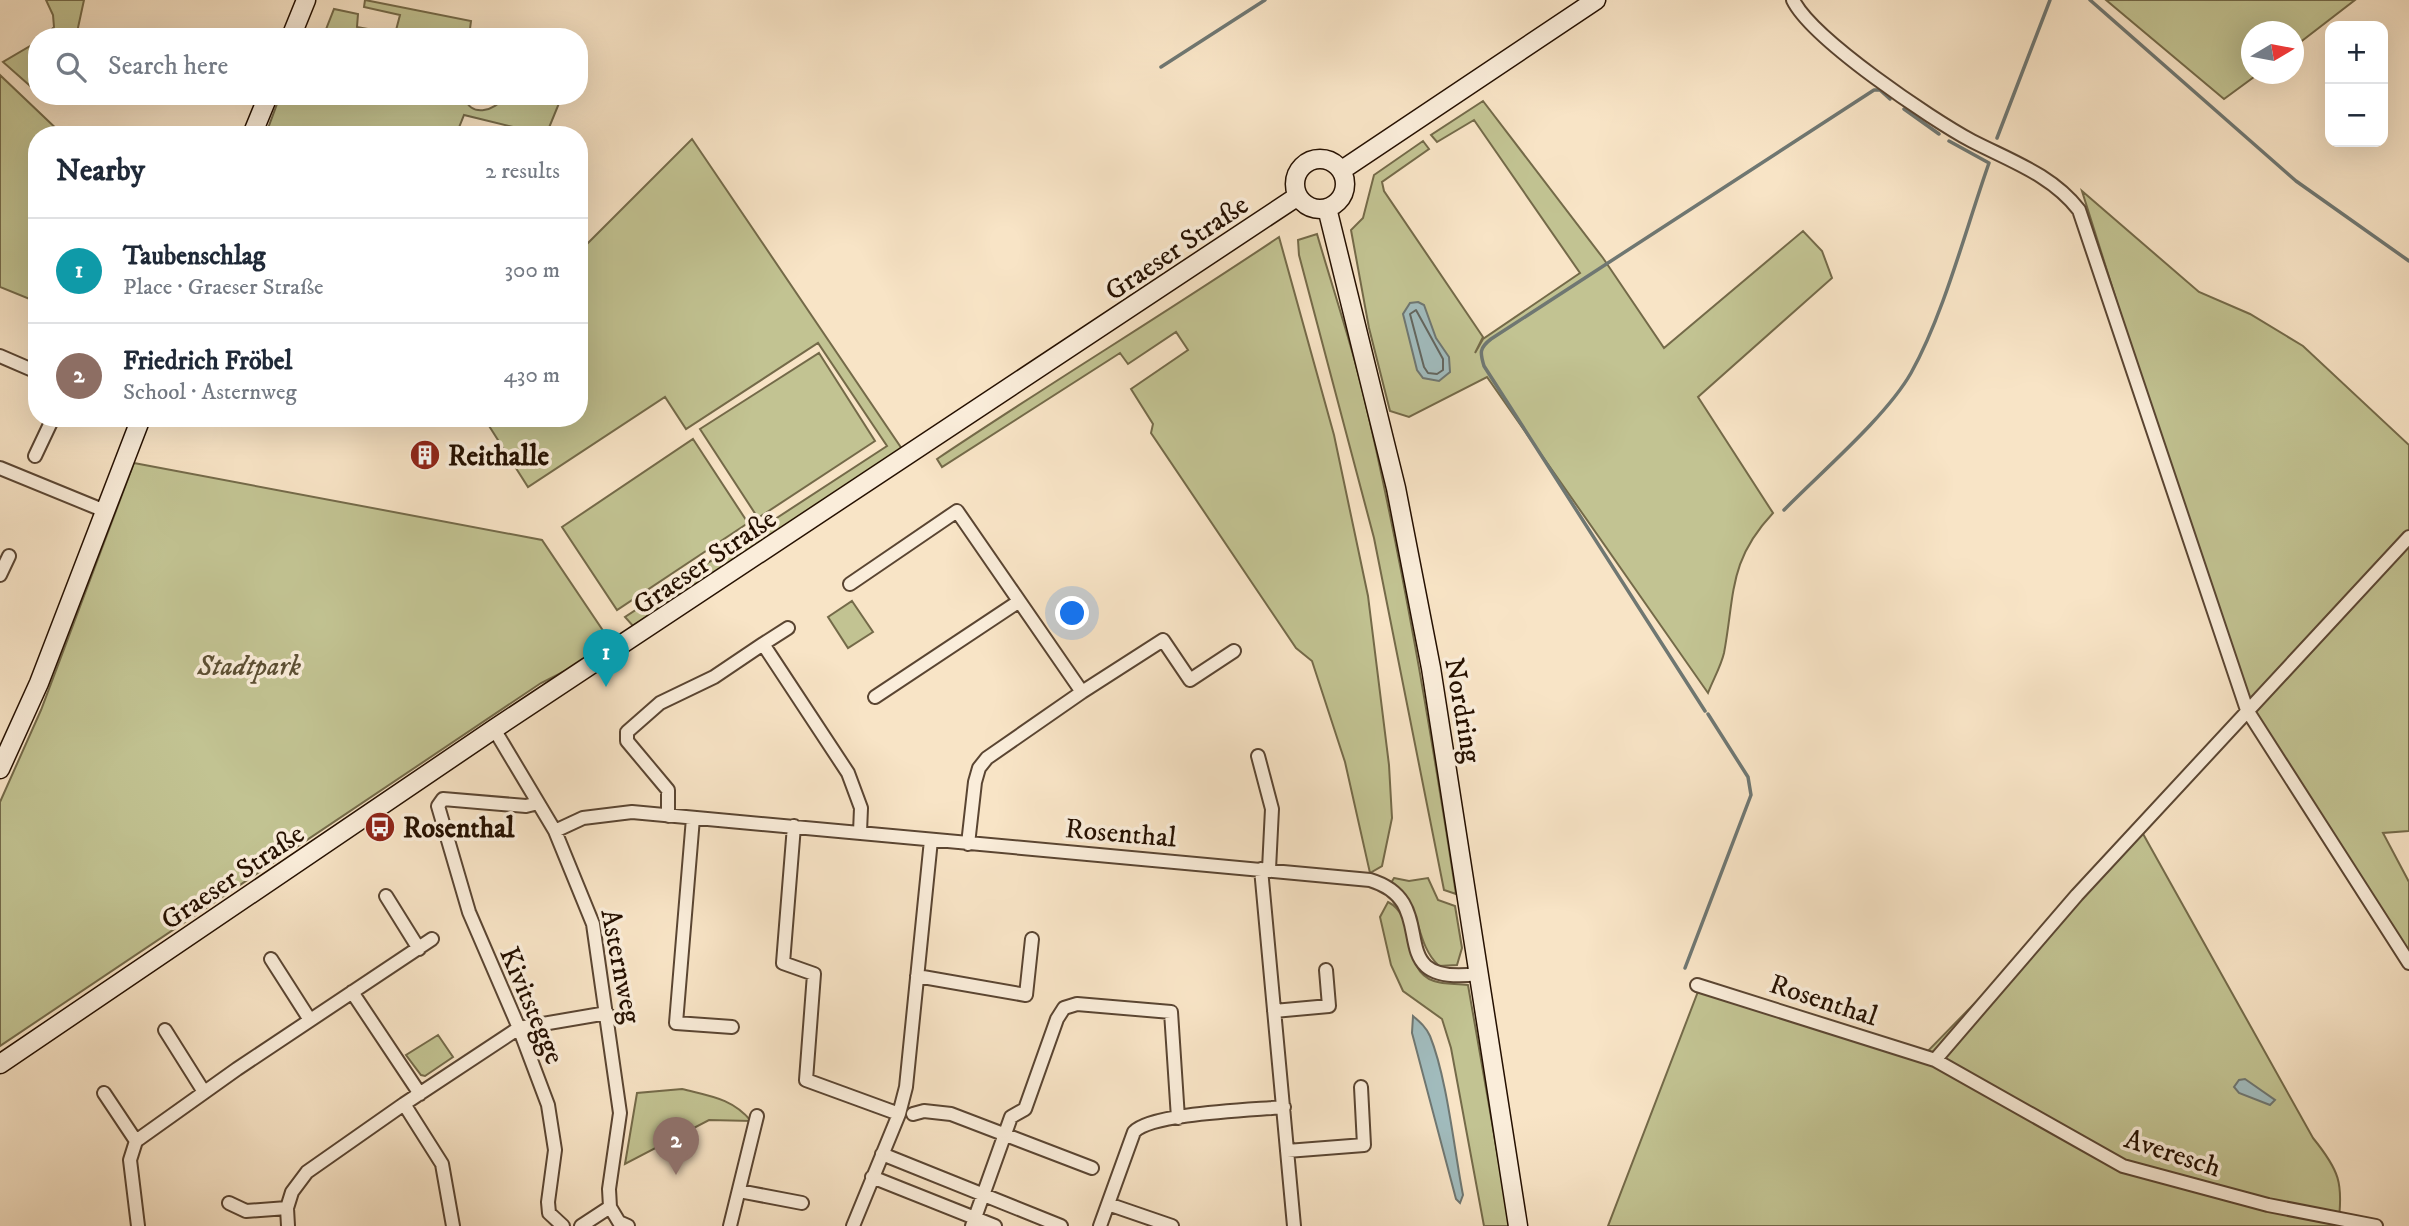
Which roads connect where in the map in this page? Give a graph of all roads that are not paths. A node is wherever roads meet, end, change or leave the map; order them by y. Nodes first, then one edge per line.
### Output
1 (306, 0) edge
2 (1596, 0) edge
3 (1793, 0) edge
4 (295, 28) edge
5 (264, 105) edge
6 (256, 126) edge
7 (1342, 170) junction
8 (1298, 197) junction
9 (1326, 208) junction
10 (0, 356) edge
11 (28, 368) edge
12 (49, 427) edge
13 (138, 427) edge
14 (35, 456) dead end
15 (0, 468) edge
16 (105, 511) junction
17 (2409, 537) edge
18 (9, 556) dead end
19 (0, 575) edge
20 (850, 584) dead end
21 (1018, 602) junction
22 (788, 628) dead end
23 (763, 644) junction
24 (1234, 651) dead end
25 (1082, 692) junction
26 (875, 697) dead end
27 (2247, 710) junction
28 (495, 729) junction
29 (1258, 755) dead end
30 (0, 769) edge
31 (538, 803) junction
32 (668, 816) junction
33 (693, 818) junction
34 (794, 826) junction
35 (555, 831) junction
36 (860, 832) junction
37 (931, 840) junction
38 (968, 844) junction
39 (1265, 869) junction
40 (386, 896) dead end
41 (432, 939) dead end
42 (1032, 939) dead end
43 (419, 948) junction
44 (271, 959) dead end
45 (2409, 963) edge
46 (1326, 970) dead end
47 (1478, 974) junction
48 (917, 976) junction
49 (1697, 985) dead end
50 (352, 992) junction
51 (1274, 1011) junction
52 (607, 1013) junction
53 (310, 1020) junction
54 (732, 1027) dead end
55 (519, 1028) junction
56 (166, 1031) dead end
57 (1935, 1060) junction
58 (0, 1065) edge
59 (1360, 1087) dead end
60 (204, 1092) junction
61 (104, 1093) dead end
62 (420, 1094) junction
63 (404, 1104) junction
64 (1284, 1107) junction
65 (899, 1114) junction
66 (913, 1114) dead end
67 (757, 1116) dead end
68 (1178, 1118) junction
69 (1006, 1136) junction
70 (136, 1140) junction
71 (1287, 1151) junction
72 (882, 1154) junction
73 (1092, 1168) dead end
74 (872, 1177) junction
75 (739, 1191) junction
76 (984, 1196) junction
77 (229, 1203) dead end
78 (802, 1203) dead end
79 (1108, 1204) junction
80 (610, 1207) junction
81 (287, 1208) junction
82 (974, 1222) edge
83 (138, 1226) edge
84 (288, 1226) edge
85 (453, 1226) edge
86 (563, 1226) edge
87 (582, 1226) edge
88 (628, 1226) edge
89 (730, 1226) edge
90 (853, 1226) edge
91 (995, 1226) edge
92 (1061, 1226) edge
93 (1100, 1226) edge
94 (1172, 1226) edge
95 (1294, 1226) edge
96 (1518, 1226) edge
97 (2376, 1226) edge

1 - 4 main road
2 - 7 main road
3 - 27 street
5 - 6 main road
7 - 8 main road
7 - 9 main road
8 - 9 main road
8 - 28 main road, Graeser Straße
9 - 47 main road, Nordring
10 - 11 street
12 - 14 street
13 - 16 main road
15 - 16 street
16 - 30 main road
17 - 27 street
18 - 19 street
20 - 21 street
21 - 25 street
21 - 26 street
22 - 23 street
23 - 32 street
23 - 36 street
24 - 25 street
25 - 38 street
27 - 45 street
27 - 57 street
28 - 31 street, Asternweg
28 - 58 main road, Graeser Straße
29 - 39 street
31 - 35 street, Asternweg
31 - 55 street, Kivitstegge
32 - 33 street, Rosenthal
32 - 35 street, Rosenthal
33 - 34 street, Rosenthal
33 - 54 street
34 - 36 street, Rosenthal
34 - 65 street
35 - 52 street, Asternweg
36 - 37 street, Rosenthal
37 - 38 street, Rosenthal
37 - 48 street
38 - 39 street, Rosenthal
39 - 47 street, Rosenthal
39 - 51 street
40 - 43 street
41 - 43 street
42 - 48 street
43 - 50 street
44 - 53 street
46 - 51 street
47 - 96 main road, Nordring
48 - 65 street
49 - 57 street, Rosenthal
50 - 53 street
50 - 62 street
51 - 64 street
52 - 55 street
52 - 80 street, Asternweg
53 - 60 street
55 - 62 street
55 - 86 street, Kivitstegge
56 - 60 street
57 - 97 street, Averesch
59 - 71 street
60 - 70 street
61 - 70 street
62 - 63 street
63 - 81 street
63 - 85 street
64 - 68 street
64 - 71 street
65 - 72 street
66 - 69 street
67 - 75 street
68 - 69 street
68 - 79 street
69 - 73 street
69 - 76 street
70 - 83 street
71 - 95 street
72 - 74 street
72 - 76 street
74 - 82 street
74 - 90 street
75 - 78 street
75 - 89 street
76 - 82 street
76 - 92 street
77 - 81 street
79 - 93 street
79 - 94 street
80 - 87 street
80 - 88 street
81 - 84 street
82 - 91 street

